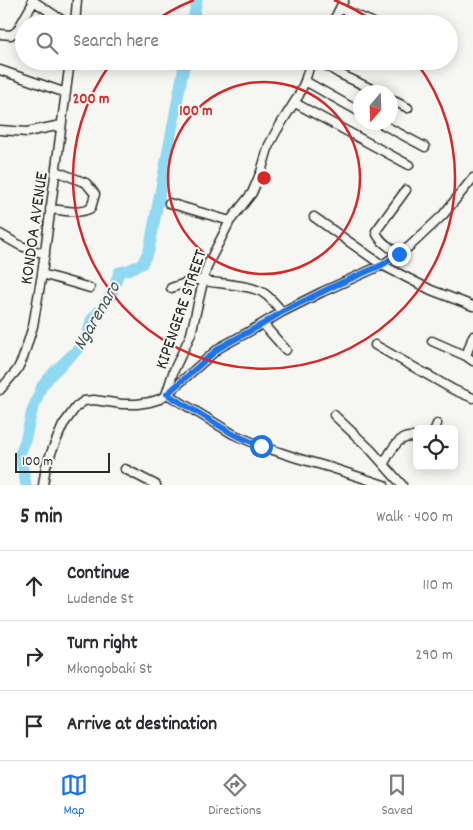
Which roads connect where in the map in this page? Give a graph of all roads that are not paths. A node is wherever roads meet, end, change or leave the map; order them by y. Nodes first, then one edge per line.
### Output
1 (33, 0) edge
2 (77, 0) edge
3 (344, 0) edge
4 (340, 8) junction
5 (25, 15) edge
6 (55, 15) edge
7 (76, 15) edge
8 (336, 15) edge
9 (356, 15) edge
10 (15, 32) edge
11 (0, 34) edge
12 (0, 70) edge
13 (69, 70) edge
14 (308, 70) edge
15 (333, 70) edge
16 (305, 81) junction
17 (363, 85) edge
18 (66, 93) junction
19 (398, 103) edge
20 (294, 104) junction
21 (353, 108) edge
22 (408, 108) dead end
23 (61, 125) junction
24 (0, 130) edge
25 (393, 130) edge
26 (425, 147) dead end
27 (409, 165) dead end
28 (56, 171) junction
29 (473, 178) edge
30 (470, 186) edge
31 (406, 190) dead end
32 (169, 203) dead end
33 (50, 209) junction
34 (314, 217) dead end
35 (230, 221) junction
36 (0, 234) edge
37 (45, 254) junction
38 (399, 254) junction
39 (382, 265) junction
40 (42, 274) junction
41 (203, 281) junction
42 (90, 288) dead end
43 (171, 288) dead end
44 (473, 306) edge
45 (282, 312) junction
46 (263, 324) junction
47 (473, 336) edge
48 (432, 341) dead end
49 (375, 345) dead end
50 (286, 350) dead end
51 (470, 358) edge
52 (0, 390) edge
53 (166, 395) junction
54 (473, 398) edge
55 (334, 415) dead end
56 (413, 438) edge
57 (384, 463) junction
58 (125, 469) dead end
59 (43, 485) edge
60 (156, 485) edge
61 (384, 485) edge
62 (402, 485) edge

1 - 5 street
1 - 6 street
2 - 7 street
3 - 4 street
4 - 8 street
4 - 9 street
10 - 11 street
12 - 18 street
13 - 18 street, KONDOA AVENUE
14 - 16 street, KIPENGERE STREET
15 - 17 street
16 - 20 street, KIPENGERE STREET
16 - 21 street
18 - 23 street, KONDOA AVENUE
19 - 22 street
20 - 27 street
20 - 35 street, KIPENGERE STREET
23 - 24 street
23 - 28 street, KONDOA AVENUE
25 - 26 street
28 - 33 street, KONDOA AVENUE
28 - 33 street
29 - 30 street
30 - 38 street
31 - 38 street
32 - 35 street
33 - 37 street, KONDOA AVENUE
34 - 39 street
35 - 41 street, KIPENGERE STREET
36 - 37 street
37 - 40 street, KONDOA AVENUE
38 - 39 street
39 - 44 street
39 - 45 street
40 - 42 street
40 - 52 street, KONDOA AVENUE
41 - 43 street
41 - 45 street
41 - 53 street, KIPENGERE STREET
45 - 46 street
46 - 50 street
46 - 53 street
47 - 51 street
48 - 51 street
49 - 54 street
53 - 59 street, KIPENGERE STREET
53 - 61 street
55 - 57 street
56 - 57 street
57 - 62 street
58 - 60 street

